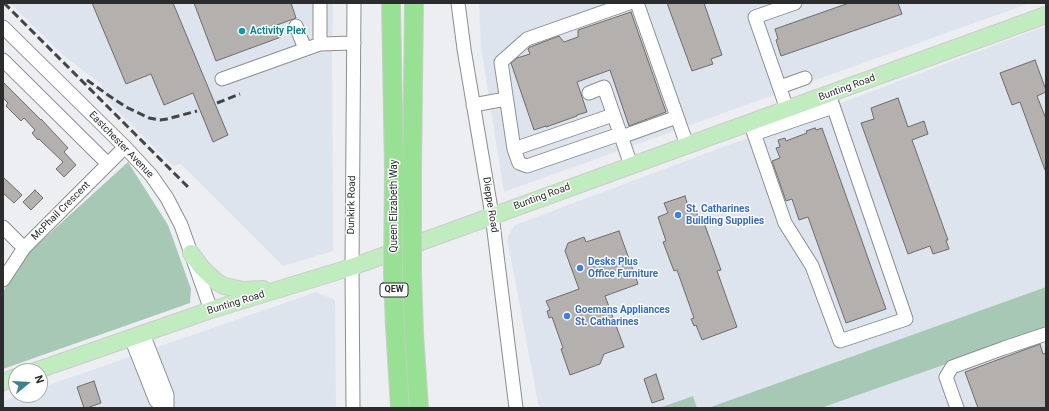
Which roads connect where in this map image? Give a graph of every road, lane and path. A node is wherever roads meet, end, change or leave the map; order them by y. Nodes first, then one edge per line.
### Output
1 (320, 3) edge
2 (354, 3) edge
3 (392, 3) edge
4 (414, 3) edge
5 (458, 3) edge
6 (629, 3) edge
7 (794, 3) edge
8 (639, 9) edge
9 (1046, 15) edge
10 (296, 26) dead end
11 (3, 27) edge
12 (354, 43) junction
13 (320, 44) junction
14 (305, 49) junction
15 (3, 60) edge
16 (805, 78) dead end
17 (222, 79) dead end
18 (780, 87) junction
19 (588, 93) dead end
20 (506, 99) junction
21 (831, 101) junction
22 (473, 104) junction
23 (787, 109) junction
24 (613, 115) junction
25 (677, 117) junction
26 (752, 128) junction
27 (621, 135) junction
28 (687, 145) junction
29 (125, 147) junction
30 (514, 149) junction
31 (108, 164) junction
32 (631, 165) junction
33 (403, 173) junction
34 (492, 215) junction
35 (3, 227) edge
36 (24, 248) junction
37 (192, 253) junction
38 (352, 267) junction
39 (3, 280) edge
40 (288, 287) junction
41 (212, 310) junction
42 (1046, 334) edge
43 (48, 367) edge
44 (353, 408) edge
45 (400, 408) edge
46 (419, 408) edge
47 (516, 408) edge
48 (957, 408) edge

1 - 13 street
2 - 12 street, Dunkirk Road
3 - 33 highway, Queen Elizabeth Way / QEW
4 - 33 highway, Queen Elizabeth Way / QEW
5 - 22 street, Dieppe Road
6 - 20 street
7 - 18 street
8 - 25 street
9 - 21 main road, Bunting Road
10 - 14 street
11 - 29 street, Eastchester Avenue
12 - 13 street
12 - 38 street, Dunkirk Road
13 - 14 street
14 - 17 street
15 - 31 street
16 - 18 street
18 - 23 street
19 - 24 street
20 - 22 street
20 - 30 street
21 - 23 main road, Bunting Road
21 - 26 street
21 - 26 street
22 - 34 street, Dieppe Road
23 - 26 main road, Bunting Road
24 - 27 street
24 - 30 street
25 - 27 street
25 - 28 street
26 - 28 main road, Bunting Road
27 - 30 street
27 - 32 street
28 - 32 main road, Bunting Road
29 - 31 street, McPhail Crescent
29 - 37 street, Eastchester Avenue
31 - 36 street, McPhail Crescent
32 - 34 main road, Bunting Road
33 - 45 highway, Queen Elizabeth Way / QEW, bridge
33 - 46 highway, Queen Elizabeth Way / QEW, bridge
34 - 38 main road, Bunting Road
34 - 47 street, Dieppe Road
35 - 36 street
36 - 39 street, McPhail Crescent
37 - 40 main road
37 - 41 street, Eastchester Avenue
38 - 40 main road, Bunting Road
38 - 44 street, Dunkirk Road
40 - 41 main road, Bunting Road
41 - 43 main road, Bunting Road
42 - 48 street

